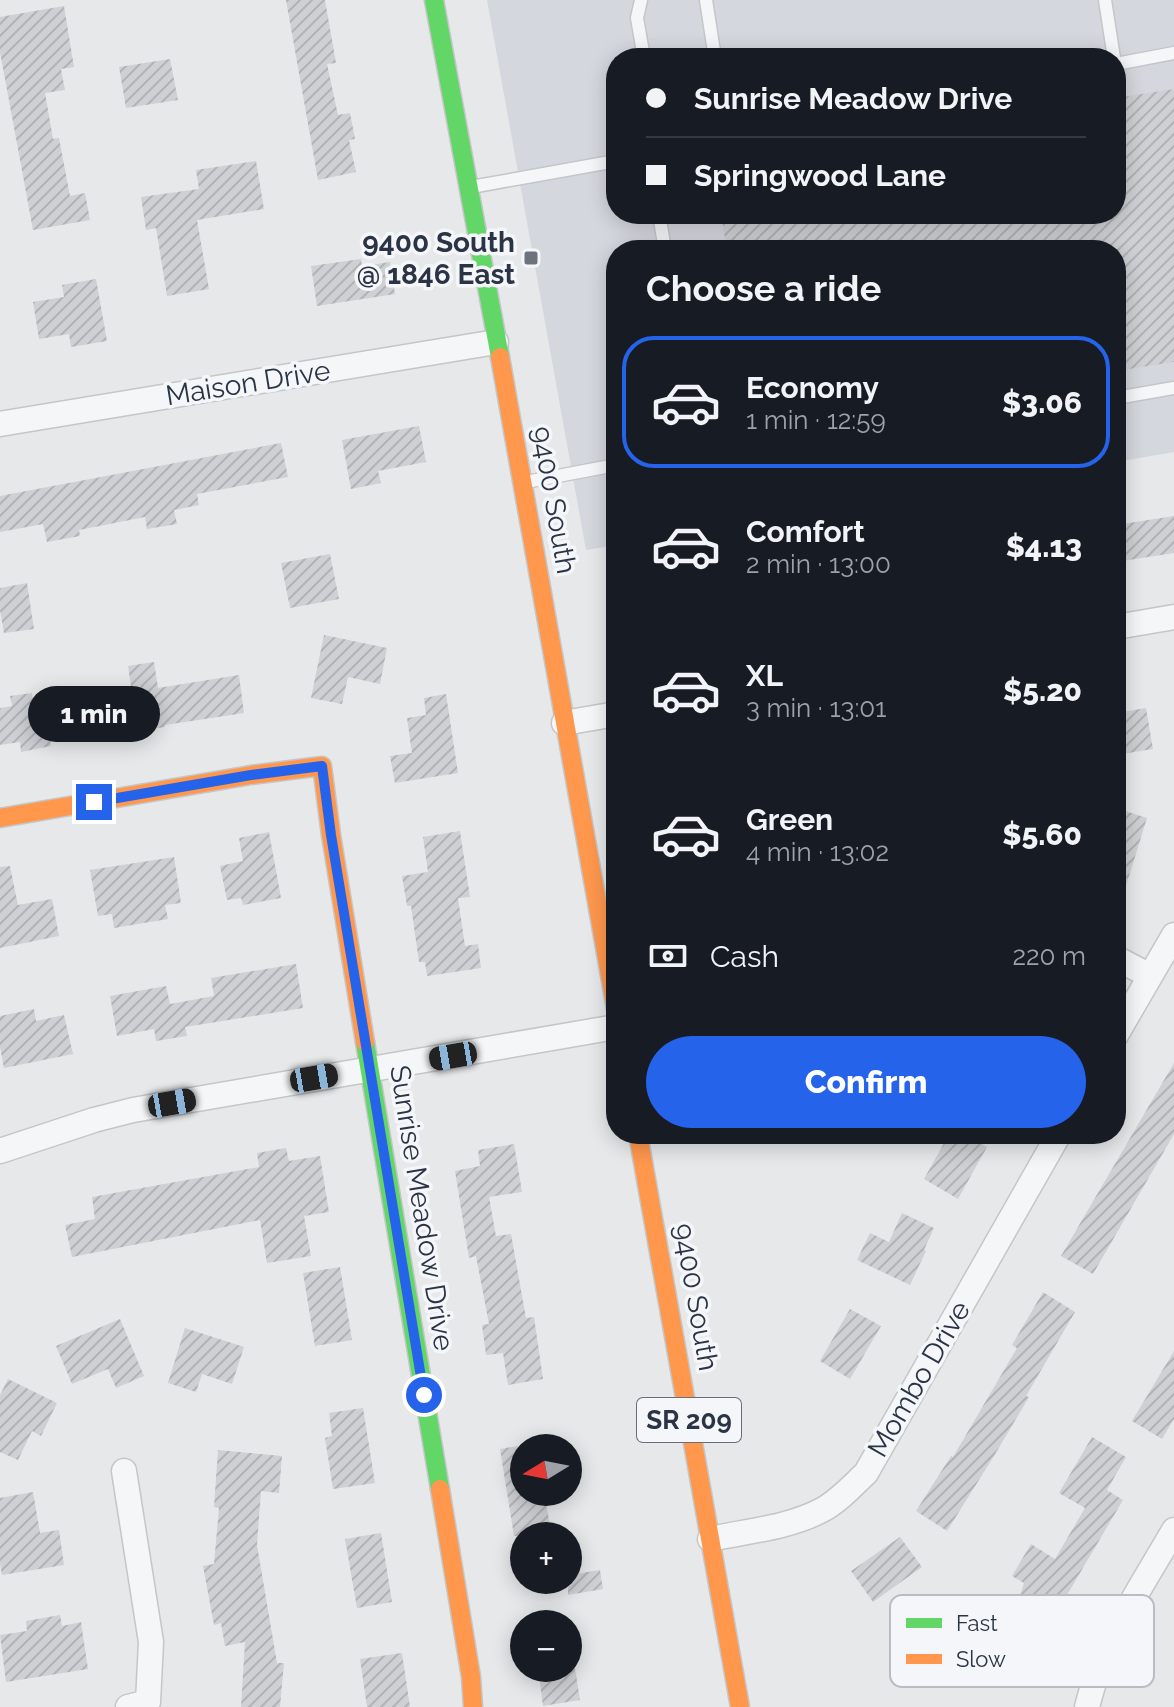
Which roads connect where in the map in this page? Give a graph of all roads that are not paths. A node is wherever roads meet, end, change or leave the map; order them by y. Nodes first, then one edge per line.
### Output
1 (434, 0) edge
2 (641, 0) edge
3 (706, 0) edge
4 (1105, 0) edge
5 (642, 48) edge
6 (713, 48) edge
7 (1112, 48) edge
8 (1174, 53) edge
9 (1126, 62) edge
10 (606, 163) edge
11 (468, 188) junction
12 (496, 342) junction
13 (1174, 388) edge
14 (1126, 396) edge
15 (0, 424) edge
16 (606, 467) edge
17 (523, 482) junction
18 (1174, 617) edge
19 (1126, 625) edge
20 (606, 716) edge
21 (564, 723) junction
22 (0, 818) edge
23 (1174, 935) edge
24 (606, 954) edge
25 (1126, 963) edge
26 (1150, 976) junction
27 (1126, 1018) edge
28 (606, 1029) edge
29 (370, 1069) junction
30 (640, 1144) edge
31 (1053, 1144) edge
32 (0, 1151) edge
33 (124, 1471) dead end
34 (1174, 1530) edge
35 (710, 1539) junction
36 (1137, 1595) edge
37 (1092, 1687) edge
38 (128, 1707) edge
39 (473, 1707) edge
40 (740, 1707) edge
41 (1087, 1707) edge

1 - 11 main road, 9400 South
2 - 5 lane
3 - 6 lane
4 - 7 lane
8 - 9 lane
10 - 11 lane
11 - 12 main road, 9400 South
12 - 15 street, Maison Drive
12 - 17 main road, 9400 South
13 - 14 lane
16 - 17 lane
17 - 21 main road, 9400 South
18 - 19 street
20 - 21 street
21 - 24 main road, 9400 South
22 - 29 main road, Sunrise Meadow Drive
23 - 26 street
25 - 26 street
26 - 27 street
28 - 29 street
29 - 32 street
29 - 39 main road, Sunrise Meadow Drive
30 - 35 main road, 9400 South / SR 209
31 - 35 street, Mombo Drive
33 - 38 street
34 - 36 street
35 - 40 main road, 9400 South / SR 209
37 - 41 street

